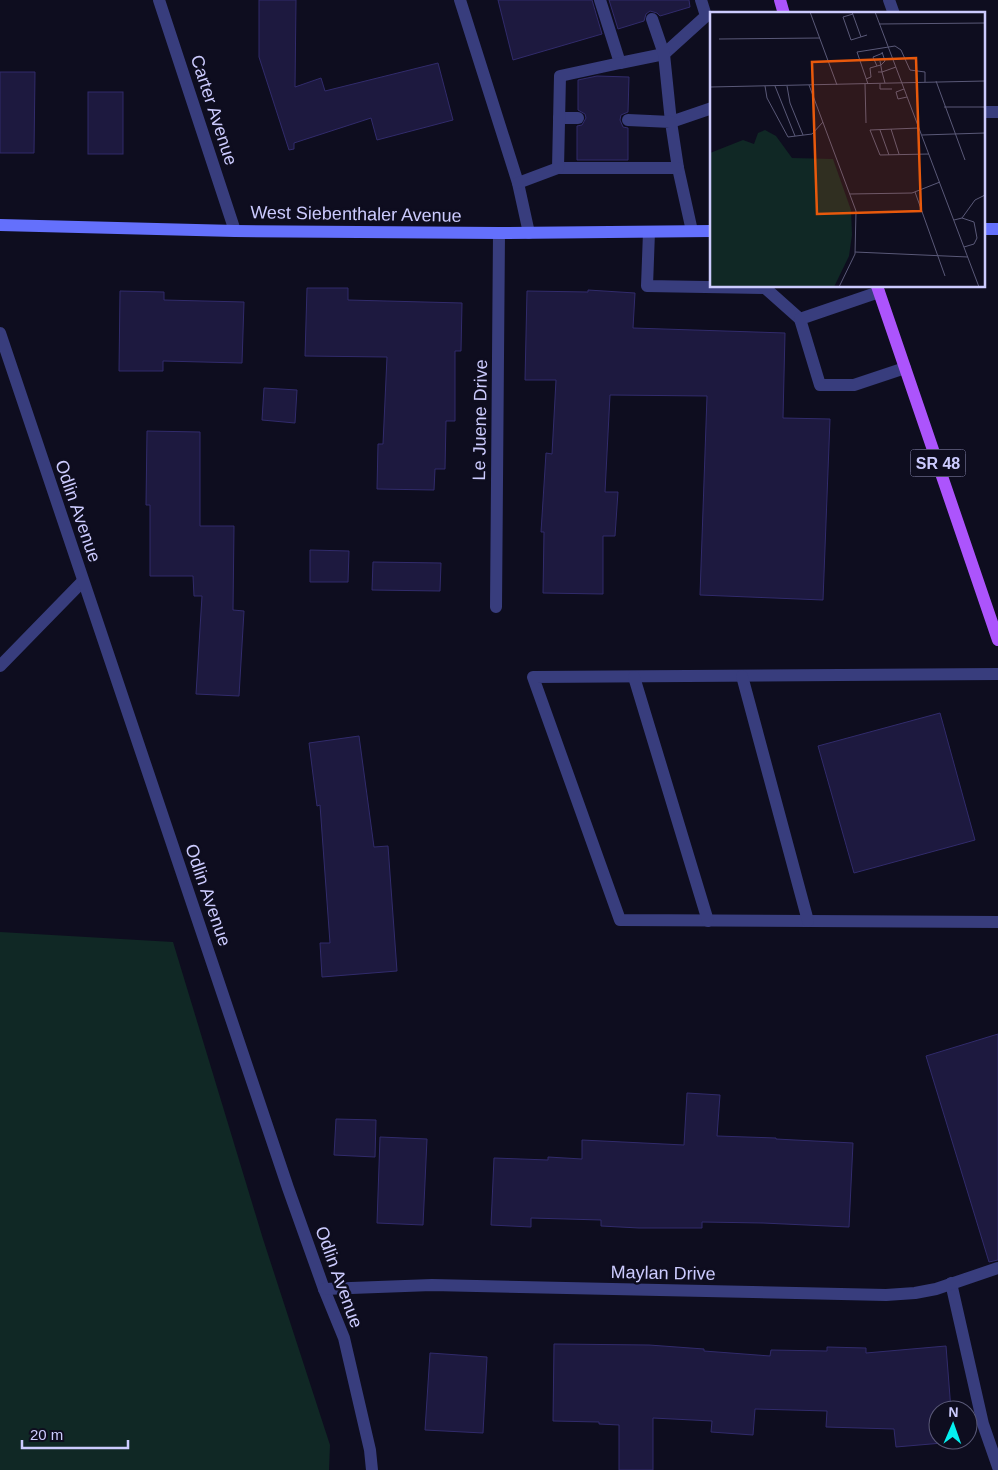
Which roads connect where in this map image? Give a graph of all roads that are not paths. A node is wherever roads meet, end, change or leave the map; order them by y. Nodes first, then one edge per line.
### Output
1 (159, 0) edge
2 (460, 0) edge
3 (600, 0) edge
4 (701, 0) edge
5 (889, 0) edge
6 (893, 12) edge
7 (652, 19) dead end
8 (664, 54) junction
9 (620, 63) junction
10 (710, 109) edge
11 (559, 118) junction
12 (578, 118) dead end
13 (628, 120) dead end
14 (671, 122) junction
15 (558, 168) junction
16 (678, 168) junction
17 (518, 183) junction
18 (0, 226) edge
19 (235, 231) junction
20 (692, 231) junction
21 (710, 231) edge
22 (649, 232) junction
23 (499, 233) junction
24 (530, 233) junction
25 (710, 287) edge
26 (764, 288) edge
27 (878, 289) edge
28 (800, 319) junction
29 (0, 333) edge
30 (905, 368) junction
31 (83, 581) junction
32 (496, 607) dead end
33 (998, 640) edge
34 (0, 666) edge
35 (998, 674) edge
36 (742, 676) junction
37 (634, 677) junction
38 (708, 920) junction
39 (808, 921) junction
40 (998, 922) edge
41 (998, 1268) edge
42 (951, 1283) junction
43 (324, 1289) junction
44 (998, 1467) edge
45 (372, 1470) edge

1 - 19 street, Carter Avenue
2 - 17 street
3 - 9 street
4 - 8 street
5 - 6 street
7 - 8 street
8 - 9 street
8 - 14 street
9 - 11 street
10 - 14 street
11 - 12 street
11 - 15 street
13 - 14 street
14 - 16 street
15 - 16 street
15 - 17 street
16 - 20 street
17 - 24 street
18 - 19 main road, West Siebenthaler Avenue
19 - 23 main road, West Siebenthaler Avenue
20 - 21 main road, West Siebenthaler Avenue
20 - 22 main road, West Siebenthaler Avenue
22 - 24 main road, West Siebenthaler Avenue
22 - 25 street
23 - 24 main road, West Siebenthaler Avenue
23 - 32 street, Le Juene Drive
26 - 28 street
27 - 28 street
27 - 30 main road, SR 48
28 - 30 street
29 - 31 street, Odlin Avenue
30 - 33 main road, SR 48
31 - 34 street
31 - 43 street, Odlin Avenue
35 - 36 street
36 - 37 street
36 - 39 street
37 - 38 street
37 - 38 street
38 - 39 street
39 - 40 street
41 - 42 street, Maylan Drive
42 - 43 street, Maylan Drive
42 - 44 street
43 - 45 street, Odlin Avenue

